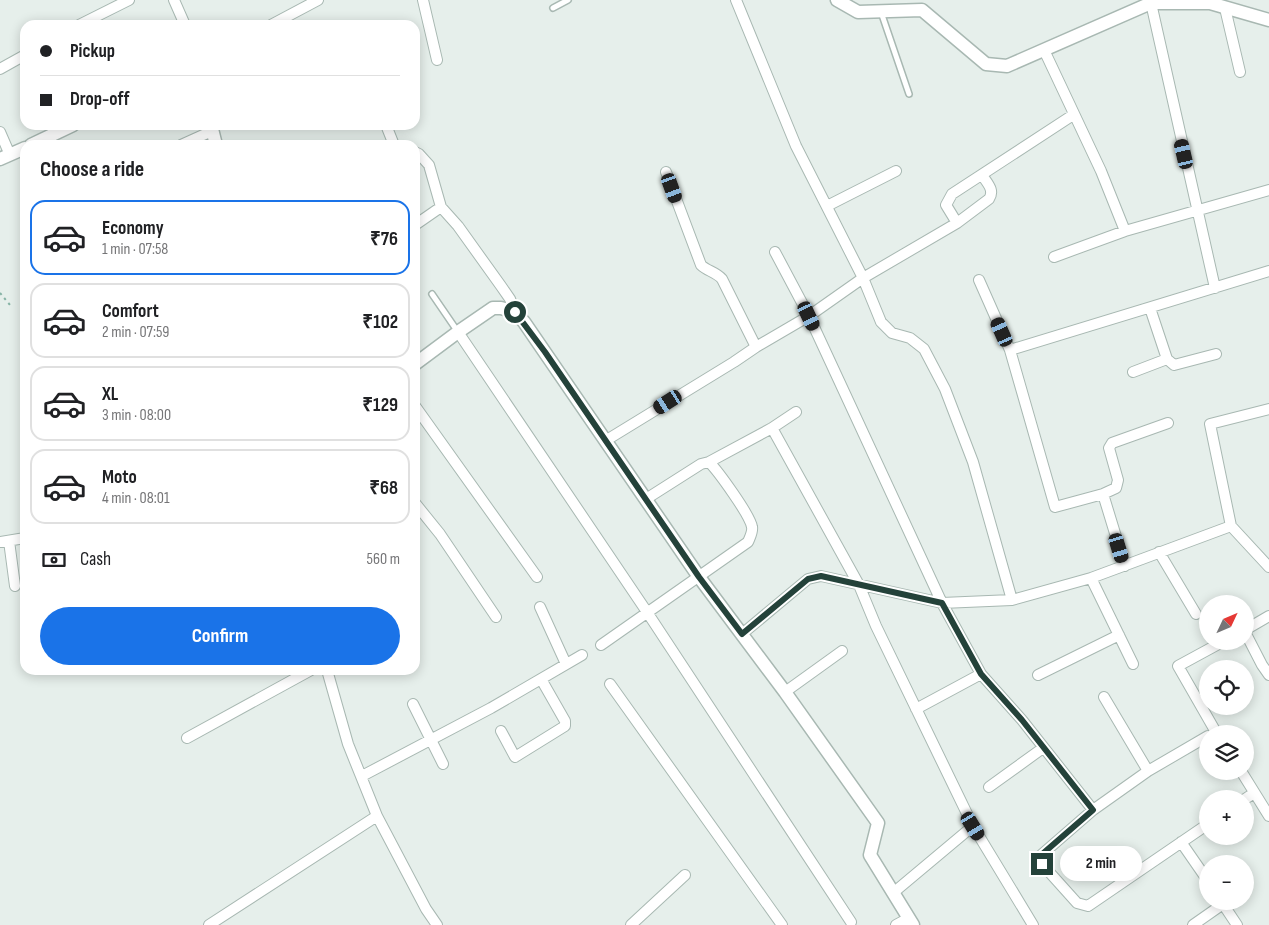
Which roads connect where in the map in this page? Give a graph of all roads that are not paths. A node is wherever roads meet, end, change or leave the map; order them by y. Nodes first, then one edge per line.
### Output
1 (129, 0) edge
2 (174, 0) edge
3 (318, 0) edge
4 (423, 0) edge
5 (568, 0) edge
6 (736, 0) edge
7 (837, 0) edge
8 (1151, 3) junction
9 (554, 8) dead end
10 (1225, 8) junction
11 (881, 11) junction
12 (89, 20) edge
13 (183, 20) edge
14 (280, 20) edge
15 (1269, 20) edge
16 (1044, 50) junction
17 (20, 58) edge
18 (437, 60) dead end
19 (0, 70) edge
20 (1240, 72) dead end
21 (909, 94) dead end
22 (1073, 115) junction
23 (62, 130) edge
24 (208, 130) edge
25 (0, 132) edge
26 (42, 140) edge
27 (190, 140) edge
28 (20, 150) edge
29 (420, 155) edge
30 (5, 157) edge
31 (896, 171) dead end
32 (666, 172) dead end
33 (982, 175) junction
34 (1269, 190) edge
35 (441, 206) junction
36 (827, 206) junction
37 (1197, 211) junction
38 (420, 221) edge
39 (957, 223) junction
40 (1125, 231) junction
41 (775, 252) dead end
42 (1054, 257) dead end
43 (1269, 271) edge
44 (863, 278) junction
45 (979, 280) dead end
46 (1215, 288) junction
47 (432, 294) dead end
48 (1150, 308) junction
49 (515, 312) junction
50 (809, 316) junction
51 (458, 332) junction
52 (756, 347) junction
53 (1010, 350) junction
54 (1216, 354) dead end
55 (1166, 359) junction
56 (420, 360) edge
57 (1133, 372) dead end
58 (1268, 411) edge
59 (796, 412) dead end
60 (420, 413) edge
61 (1168, 423) dead end
62 (772, 428) junction
63 (605, 441) junction
64 (709, 462) junction
65 (1103, 494) junction
66 (646, 499) junction
67 (420, 509) edge
68 (1231, 526) junction
69 (20, 539) edge
70 (5, 541) edge
71 (1159, 552) junction
72 (1125, 566) junction
73 (1269, 567) edge
74 (537, 577) dead end
75 (699, 577) junction
76 (1091, 578) junction
77 (859, 585) junction
78 (15, 586) dead end
79 (1012, 600) junction
80 (942, 603) junction
81 (540, 607) dead end
82 (647, 612) junction
83 (1196, 614) dead end
84 (1269, 616) edge
85 (496, 617) dead end
86 (1254, 625) edge
87 (742, 634) junction
88 (1119, 635) junction
89 (601, 645) dead end
90 (1207, 650) edge
91 (1254, 650) edge
92 (842, 651) dead end
93 (582, 655) dead end
94 (566, 664) junction
95 (1134, 664) dead end
96 (981, 674) junction
97 (302, 675) edge
98 (328, 675) edge
99 (1038, 675) dead end
100 (1269, 675) edge
101 (541, 679) junction
102 (610, 684) dead end
103 (785, 692) junction
104 (1104, 697) dead end
105 (413, 704) dead end
106 (916, 709) junction
107 (1208, 725) edge
108 (501, 731) dead end
109 (187, 738) dead end
110 (431, 739) junction
111 (1199, 742) edge
112 (1043, 748) junction
113 (443, 764) dead end
114 (1148, 771) junction
115 (362, 776) junction
116 (988, 787) dead end
117 (1254, 793) edge
118 (1093, 810) junction
119 (1269, 815) edge
120 (376, 816) junction
121 (973, 826) junction
122 (1199, 830) edge
123 (1181, 842) junction
124 (1199, 869) edge
125 (685, 875) dead end
126 (893, 893) junction
127 (1213, 910) edge
128 (1227, 910) edge
129 (911, 922) edge
130 (851, 924) edge
131 (209, 925) edge
132 (437, 925) edge
133 (631, 925) edge
134 (782, 925) edge
135 (896, 925) edge
136 (1033, 925) edge
137 (1193, 925) edge
138 (1237, 925) edge

1 - 12 street
2 - 13 street
3 - 14 street
4 - 18 street
5 - 9 lane
6 - 36 street
7 - 11 street
8 - 10 street
8 - 16 street
8 - 37 street
10 - 15 street
10 - 20 street
11 - 16 street
11 - 21 lane
16 - 22 street
17 - 19 street
22 - 33 street
22 - 40 street
23 - 26 street
24 - 27 street
25 - 30 street
28 - 30 street
29 - 35 street
31 - 36 street
32 - 52 street
33 - 39 street
33 - 39 street
34 - 37 street
35 - 38 street
35 - 49 street
36 - 44 street
37 - 40 street
37 - 46 street
39 - 44 street
40 - 42 street
41 - 50 street
43 - 46 street
44 - 50 street
44 - 79 street
45 - 53 street
46 - 48 street
47 - 51 lane
48 - 53 street
48 - 55 street
49 - 51 street
49 - 63 street
50 - 52 street
50 - 80 street
51 - 56 street
51 - 82 street
52 - 63 street
53 - 65 street
54 - 55 street
55 - 57 street
58 - 68 street
59 - 62 street
60 - 74 street
61 - 65 street
62 - 64 street
62 - 77 street
63 - 66 street
64 - 66 street
64 - 75 street
65 - 72 street
66 - 75 street
67 - 85 street
68 - 71 street
68 - 73 street
69 - 70 street
70 - 78 street
71 - 72 street
71 - 83 street
72 - 76 street
75 - 82 street
75 - 87 street
76 - 79 street
76 - 88 street
77 - 80 street
77 - 87 street
77 - 106 street
79 - 80 street
80 - 96 street
81 - 94 street
82 - 89 street
82 - 130 street
84 - 86 street
87 - 103 street
88 - 95 street
88 - 99 street
90 - 107 street
91 - 100 street
92 - 103 street
93 - 94 street
94 - 101 street
96 - 106 street
96 - 112 street
97 - 109 street
98 - 115 street
101 - 108 street
101 - 110 street
102 - 134 street
103 - 126 street
104 - 114 street
105 - 110 street
106 - 121 street
110 - 113 street
110 - 115 street
111 - 114 street
112 - 116 street
112 - 118 street
114 - 118 street
115 - 120 street
117 - 119 street
118 - 123 street
120 - 131 street
120 - 132 street
121 - 126 street
121 - 136 street
122 - 123 street
123 - 124 street
125 - 133 street
126 - 129 street
127 - 137 street
128 - 138 street
129 - 135 street

